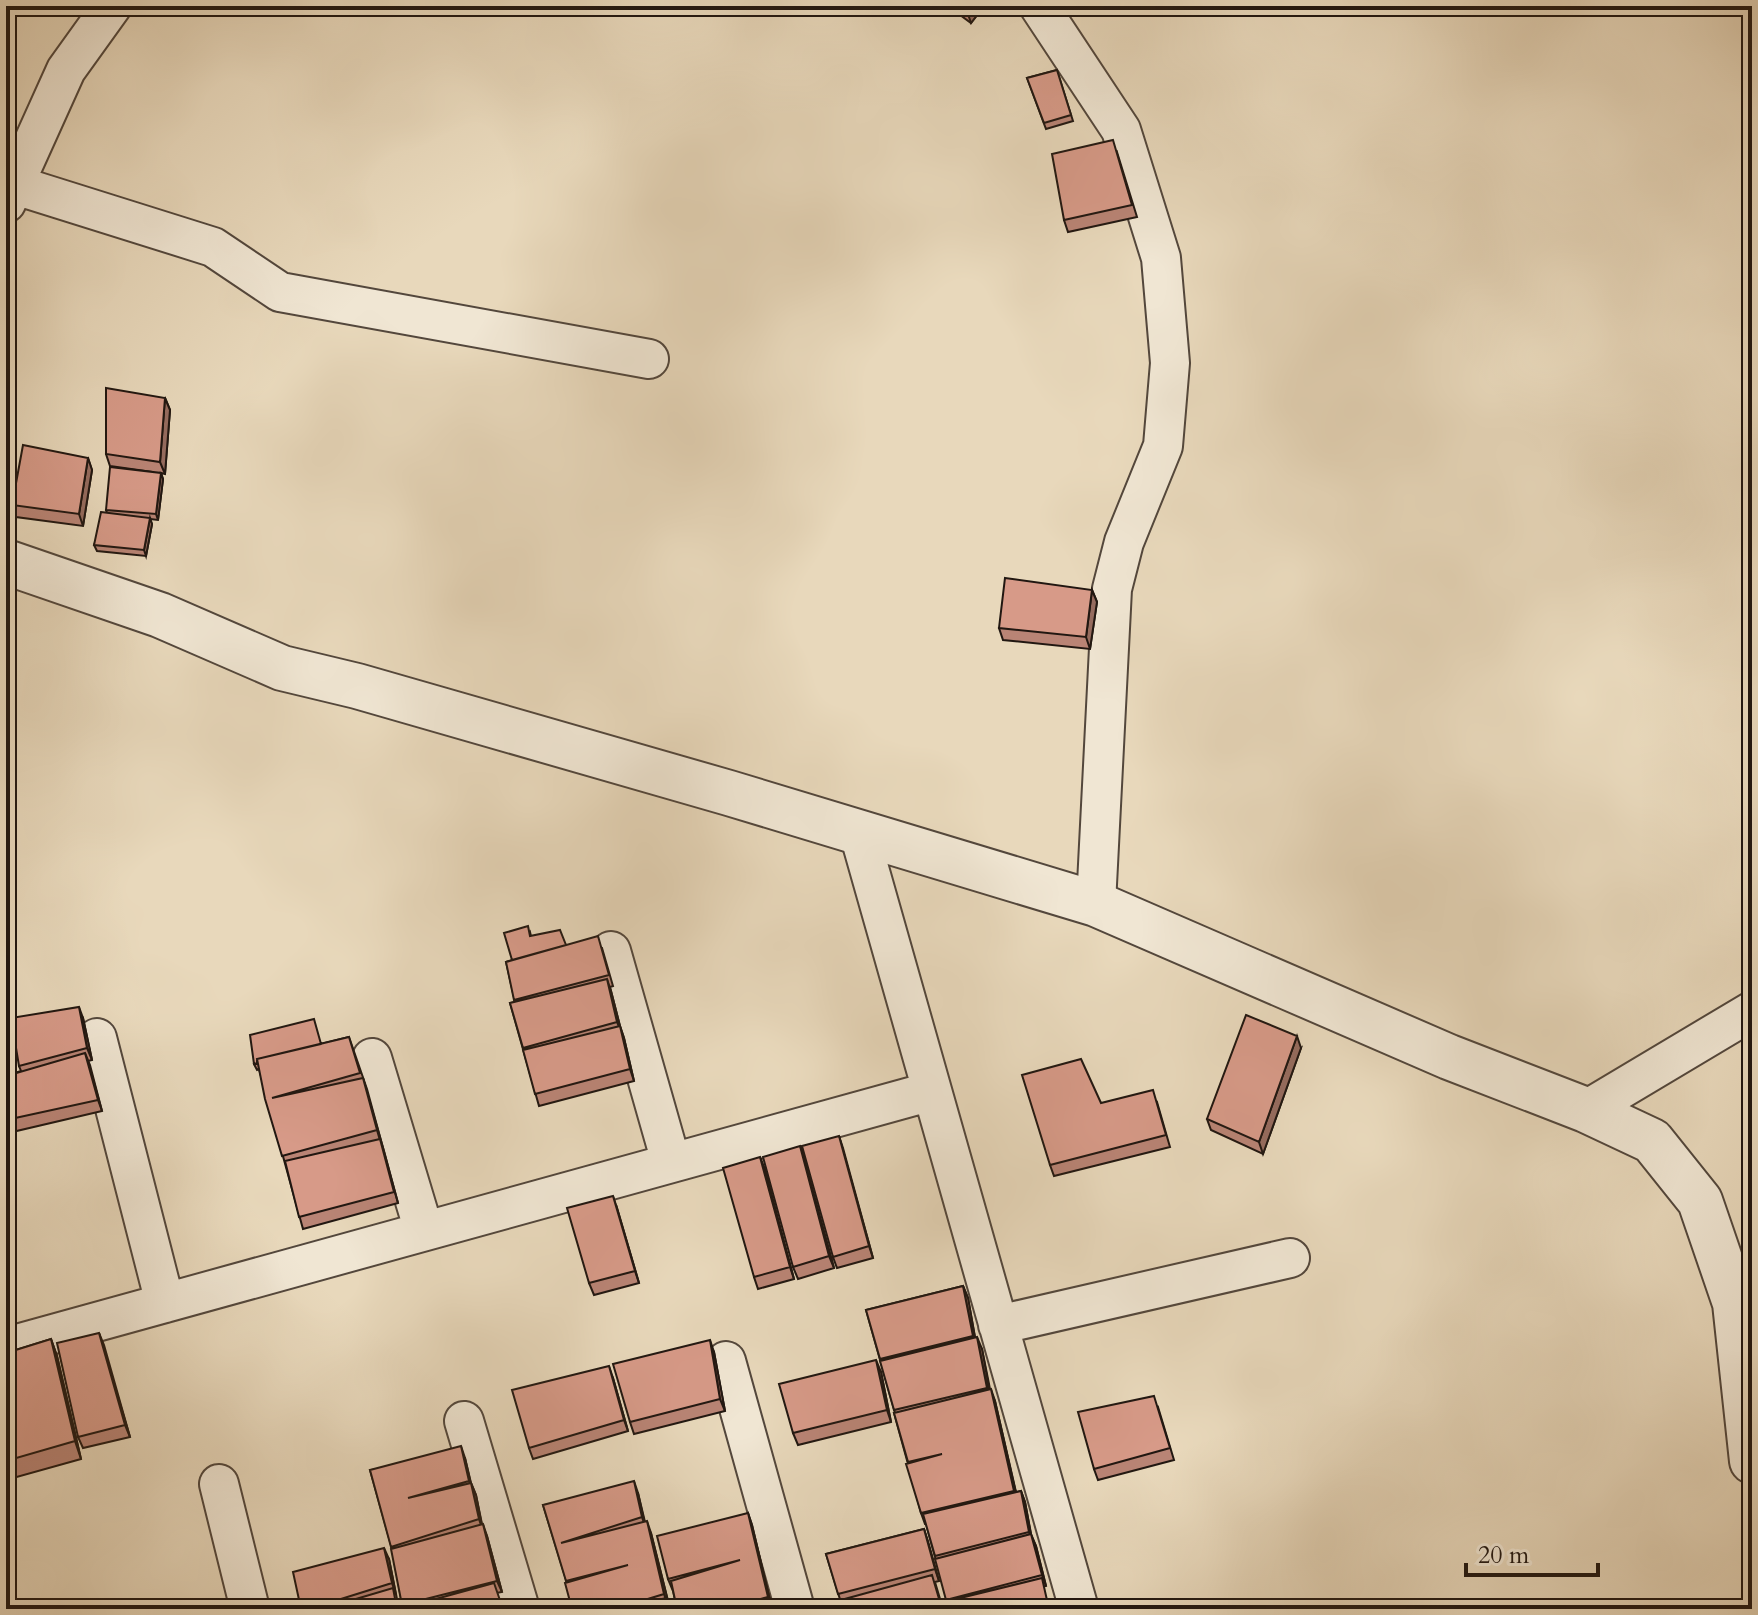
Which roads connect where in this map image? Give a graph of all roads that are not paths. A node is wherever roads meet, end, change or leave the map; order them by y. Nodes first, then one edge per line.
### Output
1 (112, 6) edge
2 (1039, 6) edge
3 (8, 190) edge
4 (649, 359) dead end
5 (6, 562) edge
6 (859, 833) junction
7 (1096, 904) junction
8 (611, 951) dead end
9 (1752, 1011) edge
10 (97, 1038) dead end
11 (372, 1058) dead end
12 (932, 1091) junction
13 (1586, 1110) junction
14 (671, 1162) junction
15 (424, 1231) junction
16 (1290, 1258) dead end
17 (165, 1303) junction
18 (1744, 1303) edge
19 (994, 1308) junction
20 (6, 1347) edge
21 (726, 1361) dead end
22 (464, 1421) dead end
23 (1752, 1461) edge
24 (219, 1484) dead end
25 (250, 1609) edge
26 (520, 1609) edge
27 (795, 1609) edge
28 (1079, 1609) edge

1 - 3 street
2 - 7 street
3 - 4 street
5 - 6 street
6 - 7 street
6 - 12 street
7 - 13 street
8 - 14 street
9 - 13 street
10 - 17 street
11 - 15 street
12 - 14 street
12 - 19 street
13 - 18 street
14 - 15 street
15 - 17 street
16 - 19 street
17 - 20 street
18 - 23 street
19 - 28 street
21 - 27 street
22 - 26 street
24 - 25 street

